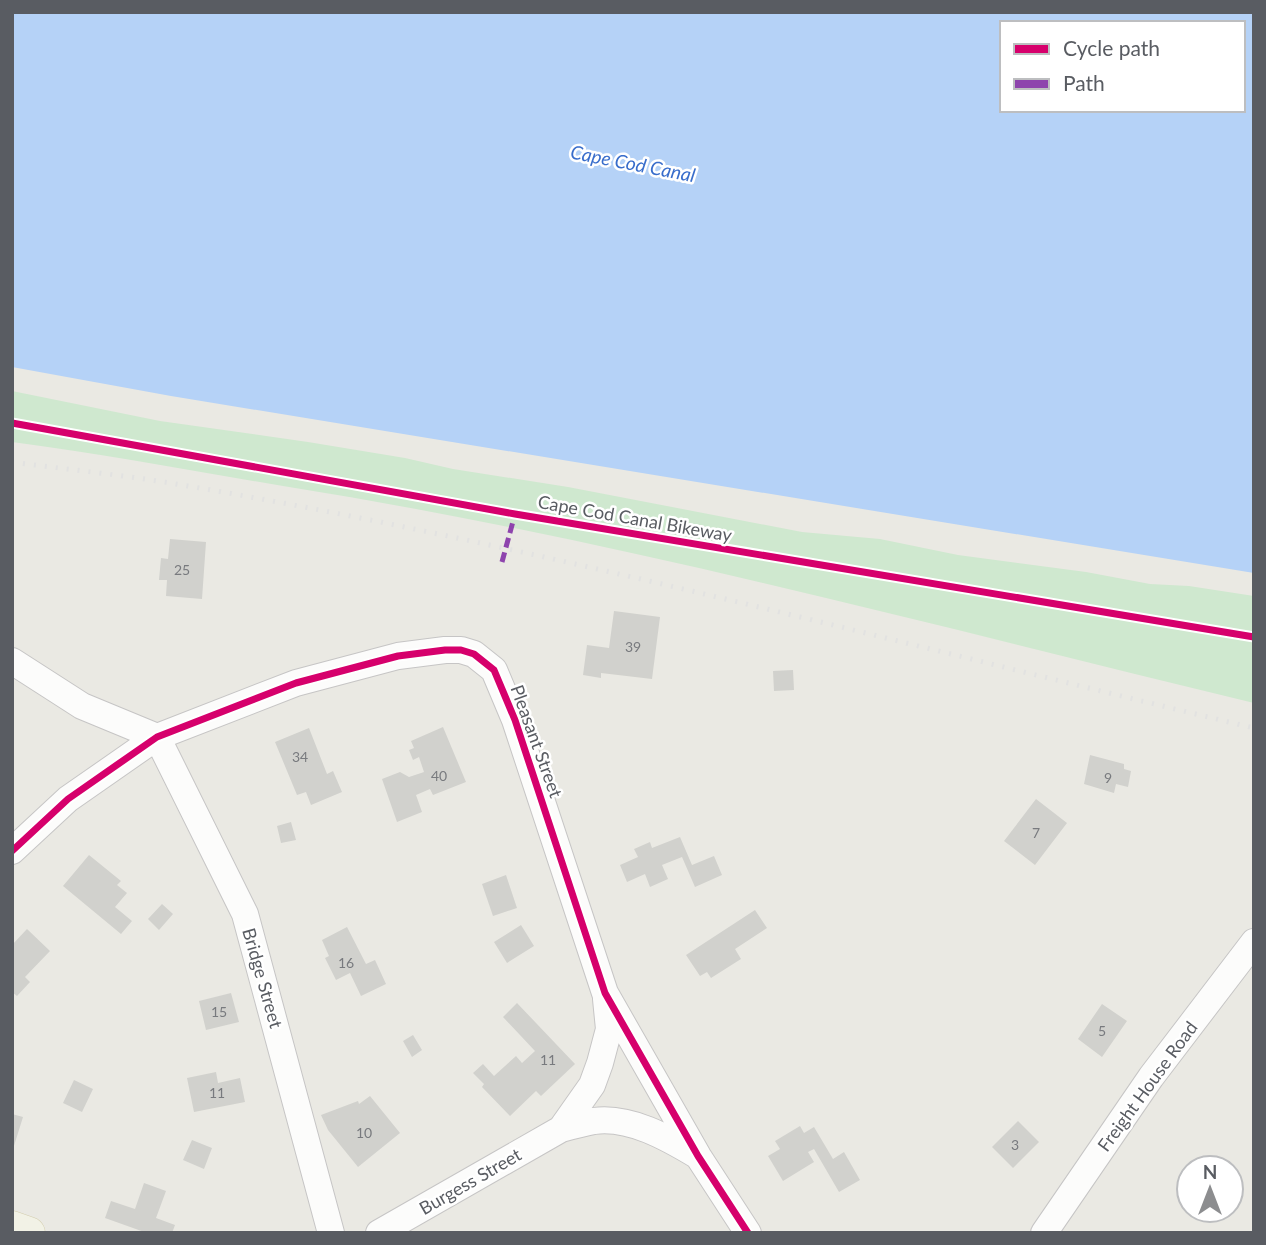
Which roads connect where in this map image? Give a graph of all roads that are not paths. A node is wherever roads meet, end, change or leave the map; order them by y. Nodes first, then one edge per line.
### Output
1 (12, 662) edge
2 (157, 737) junction
3 (12, 851) edge
4 (1254, 942) edge
5 (605, 993) junction
6 (561, 1129) junction
7 (698, 1156) junction
8 (12, 1227) edge
9 (29, 1233) edge
10 (331, 1233) edge
11 (379, 1233) edge
12 (748, 1233) edge
13 (1044, 1233) edge

1 - 2 street
2 - 3 street, Pleasant Street
2 - 5 street, Pleasant Street
2 - 10 street, Bridge Street
4 - 13 street, Freight House Road
5 - 6 street, Burgess Street
5 - 7 street, Pleasant Street
6 - 7 street, Burgess Street
6 - 11 street, Burgess Street
7 - 12 street, Pleasant Street
8 - 9 main road

